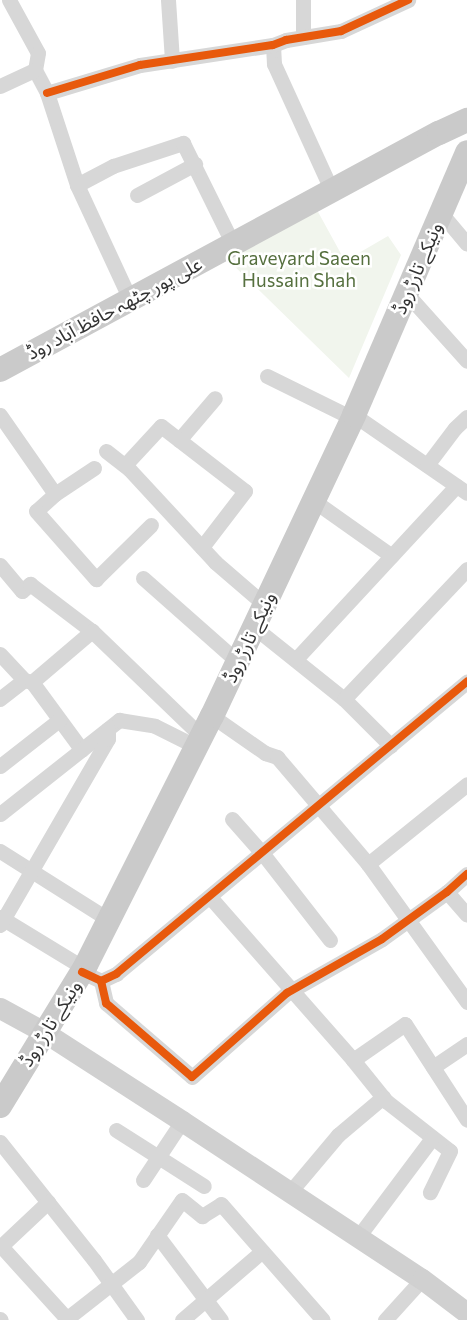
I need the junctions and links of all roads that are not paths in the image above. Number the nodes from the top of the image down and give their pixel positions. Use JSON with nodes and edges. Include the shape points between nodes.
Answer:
{"nodes":[{"id":1,"x":9,"y":0,"type":"edge"},
{"id":2,"x":168,"y":0,"type":"edge"},
{"id":3,"x":303,"y":0,"type":"edge"},
{"id":4,"x":408,"y":0,"type":"edge"},
{"id":5,"x":393,"y":3,"type":"edge"},
{"id":6,"x":303,"y":37,"type":"junction"},
{"id":7,"x":273,"y":45,"type":"junction"},
{"id":8,"x":172,"y":61,"type":"junction"},
{"id":9,"x":35,"y":70,"type":"junction"},
{"id":10,"x":0,"y":86,"type":"edge"},
{"id":11,"x":47,"y":93,"type":"junction"},
{"id":12,"x":467,"y":120,"type":"edge"},
{"id":13,"x":195,"y":164,"type":"junction"},
{"id":14,"x":465,"y":165,"type":"edge"},
{"id":15,"x":77,"y":185,"type":"junction"},
{"id":16,"x":332,"y":191,"type":"junction"},
{"id":17,"x":137,"y":195,"type":"dead end"},
{"id":18,"x":441,"y":213,"type":"junction"},
{"id":19,"x":466,"y":242,"type":"edge"},
{"id":20,"x":232,"y":244,"type":"junction"},
{"id":21,"x":406,"y":293,"type":"junction"},
{"id":22,"x":130,"y":299,"type":"junction"},
{"id":23,"x":467,"y":362,"type":"edge"},
{"id":24,"x":0,"y":370,"type":"edge"},
{"id":25,"x":267,"y":376,"type":"dead end"},
{"id":26,"x":215,"y":398,"type":"dead end"},
{"id":27,"x":0,"y":415,"type":"edge"},
{"id":28,"x":353,"y":417,"type":"junction"},
{"id":29,"x":467,"y":417,"type":"edge"},
{"id":30,"x":179,"y":440,"type":"junction"},
{"id":31,"x":106,"y":450,"type":"dead end"},
{"id":32,"x":125,"y":465,"type":"junction"},
{"id":33,"x":427,"y":465,"type":"junction"},
{"id":34,"x":94,"y":468,"type":"dead end"},
{"id":35,"x":462,"y":490,"type":"edge"},
{"id":36,"x":56,"y":494,"type":"junction"},
{"id":37,"x":314,"y":501,"type":"junction"},
{"id":38,"x":150,"y":525,"type":"dead end"},
{"id":39,"x":202,"y":547,"type":"junction"},
{"id":40,"x":392,"y":556,"type":"junction"},
{"id":41,"x":0,"y":565,"type":"edge"},
{"id":42,"x":467,"y":569,"type":"edge"},
{"id":43,"x":143,"y":578,"type":"dead end"},
{"id":44,"x":264,"y":605,"type":"junction"},
{"id":45,"x":254,"y":627,"type":"junction"},
{"id":46,"x":92,"y":631,"type":"junction"},
{"id":47,"x":0,"y":654,"type":"edge"},
{"id":48,"x":296,"y":659,"type":"junction"},
{"id":49,"x":238,"y":662,"type":"junction"},
{"id":50,"x":28,"y":681,"type":"junction"},
{"id":51,"x":467,"y":682,"type":"edge"},
{"id":52,"x":344,"y":699,"type":"junction"},
{"id":53,"x":0,"y":700,"type":"edge"},
{"id":54,"x":212,"y":716,"type":"junction"},
{"id":55,"x":59,"y":720,"type":"junction"},
{"id":56,"x":108,"y":729,"type":"junction"},
{"id":57,"x":199,"y":742,"type":"junction"},
{"id":58,"x":391,"y":746,"type":"junction"},
{"id":59,"x":82,"y":750,"type":"junction"},
{"id":60,"x":0,"y":766,"type":"edge"},
{"id":61,"x":467,"y":784,"type":"edge"},
{"id":62,"x":320,"y":806,"type":"junction"},
{"id":63,"x":0,"y":814,"type":"edge"},
{"id":64,"x":232,"y":818,"type":"dead end"},
{"id":65,"x":0,"y":851,"type":"edge"},
{"id":66,"x":263,"y":854,"type":"junction"},
{"id":67,"x":368,"y":864,"type":"junction"},
{"id":68,"x":32,"y":870,"type":"junction"},
{"id":69,"x":467,"y":874,"type":"edge"},
{"id":70,"x":447,"y":892,"type":"junction"},
{"id":71,"x":210,"y":897,"type":"junction"},
{"id":72,"x":467,"y":915,"type":"edge"},
{"id":73,"x":1,"y":920,"type":"edge"},
{"id":74,"x":109,"y":920,"type":"junction"},
{"id":75,"x":408,"y":920,"type":"junction"},
{"id":76,"x":330,"y":940,"type":"dead end"},
{"id":77,"x":89,"y":974,"type":"junction"},
{"id":78,"x":293,"y":990,"type":"junction"},
{"id":79,"x":467,"y":1002,"type":"edge"},
{"id":80,"x":0,"y":1008,"type":"edge"},
{"id":81,"x":44,"y":1032,"type":"junction"},
{"id":82,"x":467,"y":1044,"type":"edge"},
{"id":83,"x":353,"y":1060,"type":"junction"},
{"id":84,"x":433,"y":1067,"type":"junction"},
{"id":85,"x":383,"y":1097,"type":"junction"},
{"id":86,"x":0,"y":1106,"type":"edge"},
{"id":87,"x":182,"y":1120,"type":"junction"},
{"id":88,"x":467,"y":1120,"type":"edge"},
{"id":89,"x":116,"y":1130,"type":"dead end"},
{"id":90,"x":432,"y":1138,"type":"junction"},
{"id":91,"x":0,"y":1142,"type":"edge"},
{"id":92,"x":158,"y":1156,"type":"junction"},
{"id":93,"x":143,"y":1180,"type":"dead end"},
{"id":94,"x":204,"y":1186,"type":"dead end"},
{"id":95,"x":290,"y":1192,"type":"junction"},
{"id":96,"x":430,"y":1192,"type":"dead end"},
{"id":97,"x":48,"y":1202,"type":"junction"},
{"id":98,"x":157,"y":1235,"type":"junction"},
{"id":99,"x":358,"y":1237,"type":"junction"},
{"id":100,"x":0,"y":1246,"type":"edge"},
{"id":101,"x":261,"y":1252,"type":"junction"},
{"id":102,"x":422,"y":1279,"type":"junction"},
{"id":103,"x":110,"y":1283,"type":"junction"},
{"id":104,"x":204,"y":1299,"type":"junction"},
{"id":105,"x":467,"y":1313,"type":"edge"},
{"id":106,"x":67,"y":1320,"type":"edge"},
{"id":107,"x":137,"y":1320,"type":"edge"},
{"id":108,"x":182,"y":1320,"type":"edge"},
{"id":109,"x":221,"y":1320,"type":"edge"},
{"id":110,"x":323,"y":1320,"type":"edge"},
{"id":111,"x":385,"y":1320,"type":"edge"}],
"edges":[{"from":1,"to":9,"type":"street","via":[[38,53]]},
{"from":2,"to":8,"type":"street"},
{"from":3,"to":6,"type":"street"},
{"from":4,"to":5,"type":"street"},
{"from":5,"to":6,"type":"street","via":[[341,31]]},
{"from":6,"to":7,"type":"street"},
{"from":7,"to":8,"type":"street"},
{"from":7,"to":16,"type":"street","via":[[274,64]]},
{"from":8,"to":11,"type":"street","via":[[140,65]]},
{"from":9,"to":10,"type":"street"},
{"from":9,"to":11,"type":"street"},
{"from":11,"to":15,"type":"street"},
{"from":12,"to":16,"type":"main road","name":"علی پور چٹھہ حافظ آباد روڈ"},
{"from":13,"to":15,"type":"street","via":[[185,145],[179,142],[113,166]]},
{"from":13,"to":17,"type":"street"},
{"from":13,"to":20,"type":"street"},
{"from":14,"to":18,"type":"main road","name":"ونیکے تارڑ روڈ"},
{"from":15,"to":22,"type":"street"},
{"from":16,"to":20,"type":"main road","name":"علی پور چٹھہ حافظ آباد روڈ"},
{"from":18,"to":19,"type":"street"},
{"from":18,"to":21,"type":"main road","name":"ونیکے تارڑ روڈ"},
{"from":20,"to":22,"type":"main road","name":"علی پور چٹھہ حافظ آباد روڈ"},
{"from":21,"to":23,"type":"street"},
{"from":21,"to":28,"type":"main road","name":"ونیکے تارڑ روڈ"},
{"from":22,"to":24,"type":"main road","name":"علی پور چٹھہ حافظ آباد روڈ"},
{"from":25,"to":28,"type":"street"},
{"from":26,"to":30,"type":"street"},
{"from":27,"to":36,"type":"street"},
{"from":28,"to":33,"type":"street"},
{"from":28,"to":37,"type":"main road","name":"ونیکے تارڑ روڈ"},
{"from":29,"to":33,"type":"street"},
{"from":30,"to":32,"type":"street","via":[[161,426]]},
{"from":30,"to":39,"type":"street","via":[[244,491]]},
{"from":31,"to":32,"type":"street"},
{"from":32,"to":39,"type":"street"},
{"from":33,"to":35,"type":"street"},
{"from":34,"to":36,"type":"street"},
{"from":35,"to":40,"type":"street"},
{"from":36,"to":38,"type":"street","via":[[36,511],[96,579]]},
{"from":37,"to":40,"type":"street"},
{"from":37,"to":44,"type":"main road","name":"ونیکے تارڑ روڈ"},
{"from":39,"to":44,"type":"street"},
{"from":40,"to":48,"type":"street"},
{"from":41,"to":46,"type":"street","via":[[22,591],[30,584]]},
{"from":42,"to":52,"type":"street"},
{"from":43,"to":49,"type":"street"},
{"from":44,"to":45,"type":"main road","name":"ونیکے تارڑ روڈ"},
{"from":45,"to":48,"type":"street"},
{"from":45,"to":49,"type":"main road","name":"ونیکے تارڑ روڈ"},
{"from":46,"to":50,"type":"street"},
{"from":46,"to":57,"type":"street"},
{"from":47,"to":50,"type":"street"},
{"from":48,"to":52,"type":"street"},
{"from":49,"to":54,"type":"main road","name":"ونیکے تارڑ روڈ"},
{"from":50,"to":53,"type":"street"},
{"from":50,"to":55,"type":"street"},
{"from":51,"to":58,"type":"street"},
{"from":52,"to":58,"type":"street"},
{"from":54,"to":57,"type":"main road","name":"ونیکے تارڑ روڈ"},
{"from":54,"to":62,"type":"street","via":[[277,758]]},
{"from":55,"to":59,"type":"street"},
{"from":55,"to":60,"type":"street"},
{"from":56,"to":57,"type":"street","via":[[119,720],[132,720]]},
{"from":56,"to":59,"type":"street"},
{"from":56,"to":68,"type":"street","via":[[108,740]]},
{"from":57,"to":74,"type":"main road","name":"ونیکے تارڑ روڈ"},
{"from":58,"to":62,"type":"street"},
{"from":59,"to":63,"type":"street"},
{"from":61,"to":67,"type":"street"},
{"from":62,"to":66,"type":"street"},
{"from":62,"to":67,"type":"street"},
{"from":64,"to":66,"type":"street"},
{"from":65,"to":68,"type":"street"},
{"from":66,"to":71,"type":"street"},
{"from":66,"to":76,"type":"street"},
{"from":67,"to":75,"type":"street"},
{"from":68,"to":73,"type":"street"},
{"from":68,"to":74,"type":"street"},
{"from":69,"to":70,"type":"street"},
{"from":70,"to":72,"type":"street"},
{"from":70,"to":75,"type":"street"},
{"from":71,"to":77,"type":"street","via":[[116,974]]},
{"from":71,"to":78,"type":"street"},
{"from":73,"to":77,"type":"street"},
{"from":74,"to":77,"type":"main road","name":"ونیکے تارڑ روڈ"},
{"from":75,"to":78,"type":"street","via":[[382,939]]},
{"from":75,"to":79,"type":"street"},
{"from":77,"to":78,"type":"street","via":[[106,1003],[192,1077]]},
{"from":77,"to":81,"type":"main road","name":"ونیکے تارڑ روڈ"},
{"from":78,"to":83,"type":"street"},
{"from":80,"to":81,"type":"main road"},
{"from":81,"to":86,"type":"main road","name":"ونیکے تارڑ روڈ"},
{"from":81,"to":87,"type":"main road"},
{"from":82,"to":84,"type":"street"},
{"from":83,"to":84,"type":"street","via":[[405,1024]]},
{"from":83,"to":85,"type":"street"},
{"from":84,"to":88,"type":"street"},
{"from":85,"to":90,"type":"street"},
{"from":85,"to":95,"type":"street","via":[[338,1135]]},
{"from":87,"to":92,"type":"street"},
{"from":87,"to":95,"type":"main road"},
{"from":89,"to":92,"type":"street"},
{"from":90,"to":96,"type":"street","via":[[450,1152]]},
{"from":90,"to":99,"type":"street"},
{"from":91,"to":97,"type":"street"},
{"from":92,"to":93,"type":"street"},
{"from":92,"to":94,"type":"street"},
{"from":95,"to":99,"type":"main road"},
{"from":97,"to":100,"type":"street"},
{"from":97,"to":103,"type":"street"},
{"from":98,"to":101,"type":"street","via":[[182,1200],[202,1216],[221,1204]]},
{"from":98,"to":103,"type":"street","via":[[139,1262]]},
{"from":98,"to":104,"type":"street"},
{"from":99,"to":102,"type":"main road"},
{"from":100,"to":106,"type":"street"},
{"from":101,"to":104,"type":"street"},
{"from":101,"to":110,"type":"street"},
{"from":102,"to":105,"type":"main road"},
{"from":102,"to":111,"type":"street"},
{"from":103,"to":106,"type":"street"},
{"from":103,"to":107,"type":"street"},
{"from":104,"to":108,"type":"street"},
{"from":104,"to":109,"type":"street"}]}
